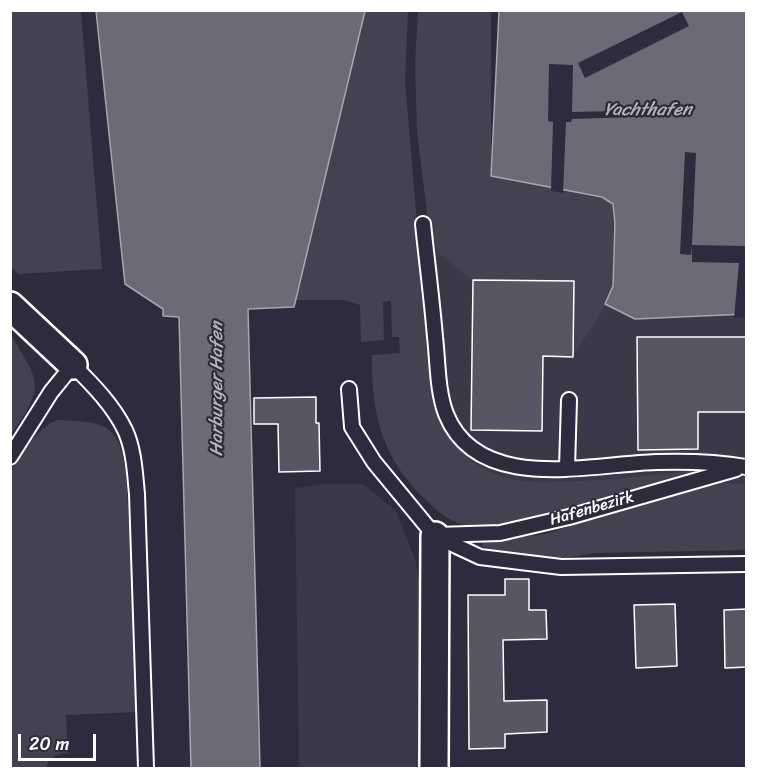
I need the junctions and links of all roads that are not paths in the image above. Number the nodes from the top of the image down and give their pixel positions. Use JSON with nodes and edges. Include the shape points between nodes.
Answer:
{"nodes":[{"id":1,"x":423,"y":224,"type":"dead end"},
{"id":2,"x":10,"y":306,"type":"edge"},
{"id":3,"x":73,"y":364,"type":"junction"},
{"id":4,"x":349,"y":389,"type":"dead end"},
{"id":5,"x":569,"y":400,"type":"dead end"},
{"id":6,"x":10,"y":457,"type":"edge"},
{"id":7,"x":567,"y":468,"type":"junction"},
{"id":8,"x":747,"y":468,"type":"edge"},
{"id":9,"x":435,"y":536,"type":"junction"},
{"id":10,"x":747,"y":564,"type":"edge"},
{"id":11,"x":146,"y":768,"type":"edge"},
{"id":12,"x":434,"y":768,"type":"edge"}],
"edges":[{"from":1,"to":7,"type":"lane","via":[[446,414],[462,440],[486,456],[540,470]]},
{"from":2,"to":3,"type":"street"},
{"from":3,"to":6,"type":"lane"},
{"from":3,"to":11,"type":"lane","via":[[104,397],[125,431],[135,468]]},
{"from":4,"to":9,"type":"lane","via":[[352,427],[374,462]]},
{"from":5,"to":7,"type":"lane"},
{"from":7,"to":8,"type":"lane","via":[[656,462],[719,463]]},
{"from":8,"to":9,"type":"lane","name":"Hafenbezirk","via":[[730,469],[569,517],[500,533]]},
{"from":9,"to":10,"type":"lane","via":[[480,557],[561,567]]},
{"from":9,"to":12,"type":"street"}]}
